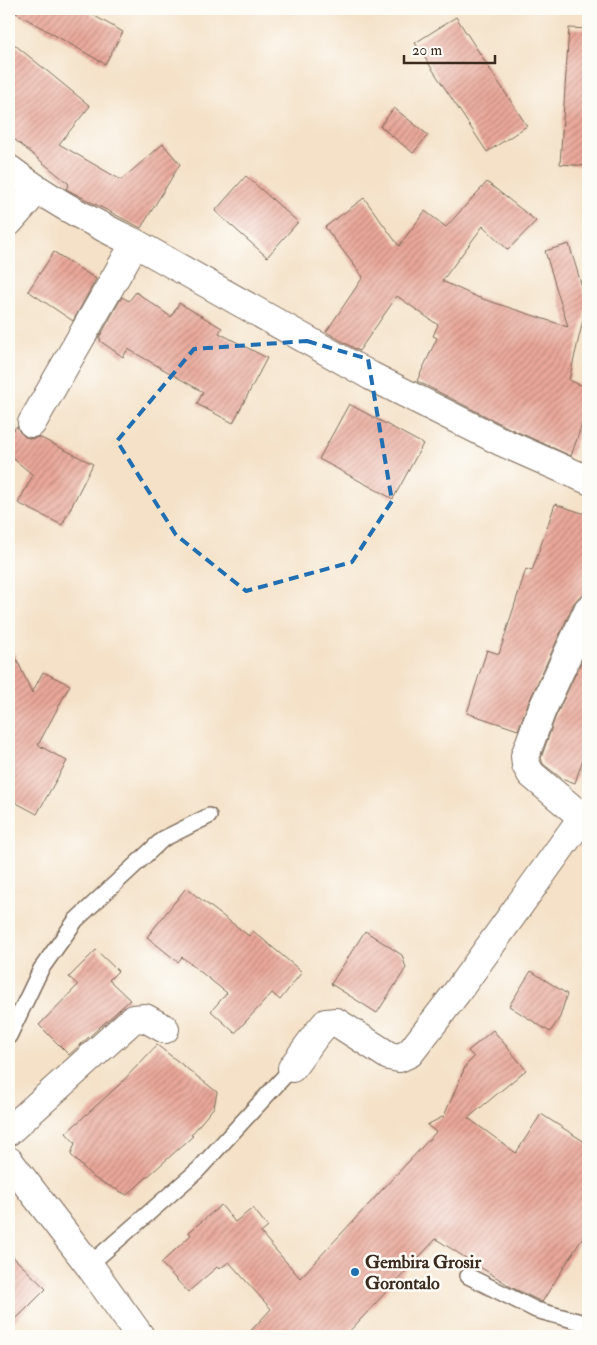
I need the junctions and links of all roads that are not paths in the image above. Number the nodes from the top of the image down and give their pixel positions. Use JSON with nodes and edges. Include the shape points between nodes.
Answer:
{"nodes":[{"id":1,"x":9,"y":169,"type":"edge"},
{"id":2,"x":37,"y":190,"type":"junction"},
{"id":3,"x":9,"y":222,"type":"edge"},
{"id":4,"x":134,"y":243,"type":"junction"},
{"id":5,"x":32,"y":422,"type":"dead end"},
{"id":6,"x":588,"y":480,"type":"edge"},
{"id":7,"x":588,"y":610,"type":"edge"},
{"id":8,"x":208,"y":816,"type":"dead end"},
{"id":9,"x":585,"y":820,"type":"edge"},
{"id":10,"x":164,"y":1029,"type":"dead end"},
{"id":11,"x":9,"y":1036,"type":"edge"},
{"id":12,"x":292,"y":1068,"type":"joint"},
{"id":13,"x":9,"y":1132,"type":"edge"},
{"id":14,"x":9,"y":1161,"type":"edge"},
{"id":15,"x":89,"y":1265,"type":"junction"},
{"id":16,"x":468,"y":1276,"type":"dead end"},
{"id":17,"x":588,"y":1324,"type":"edge"},
{"id":18,"x":140,"y":1336,"type":"edge"}],
"edges":[{"from":1,"to":2,"type":"main road"},
{"from":2,"to":3,"type":"main road"},
{"from":2,"to":4,"type":"main road"},
{"from":4,"to":5,"type":"main road"},
{"from":4,"to":6,"type":"main road","via":[[371,376],[502,442]]},
{"from":7,"to":9,"type":"main road","via":[[525,756],[531,774]]},
{"from":8,"to":11,"type":"lane","via":[[163,839],[76,920],[40,969]]},
{"from":9,"to":12,"type":"main road","via":[[410,1053],[399,1058],[389,1056],[336,1022],[326,1023]]},
{"from":10,"to":13,"type":"main road","via":[[145,1018],[133,1019]]},
{"from":12,"to":15,"type":"lane","via":[[198,1170]]},
{"from":14,"to":15,"type":"main road"},
{"from":15,"to":18,"type":"main road"},
{"from":16,"to":17,"type":"lane","via":[[536,1310]]}]}
